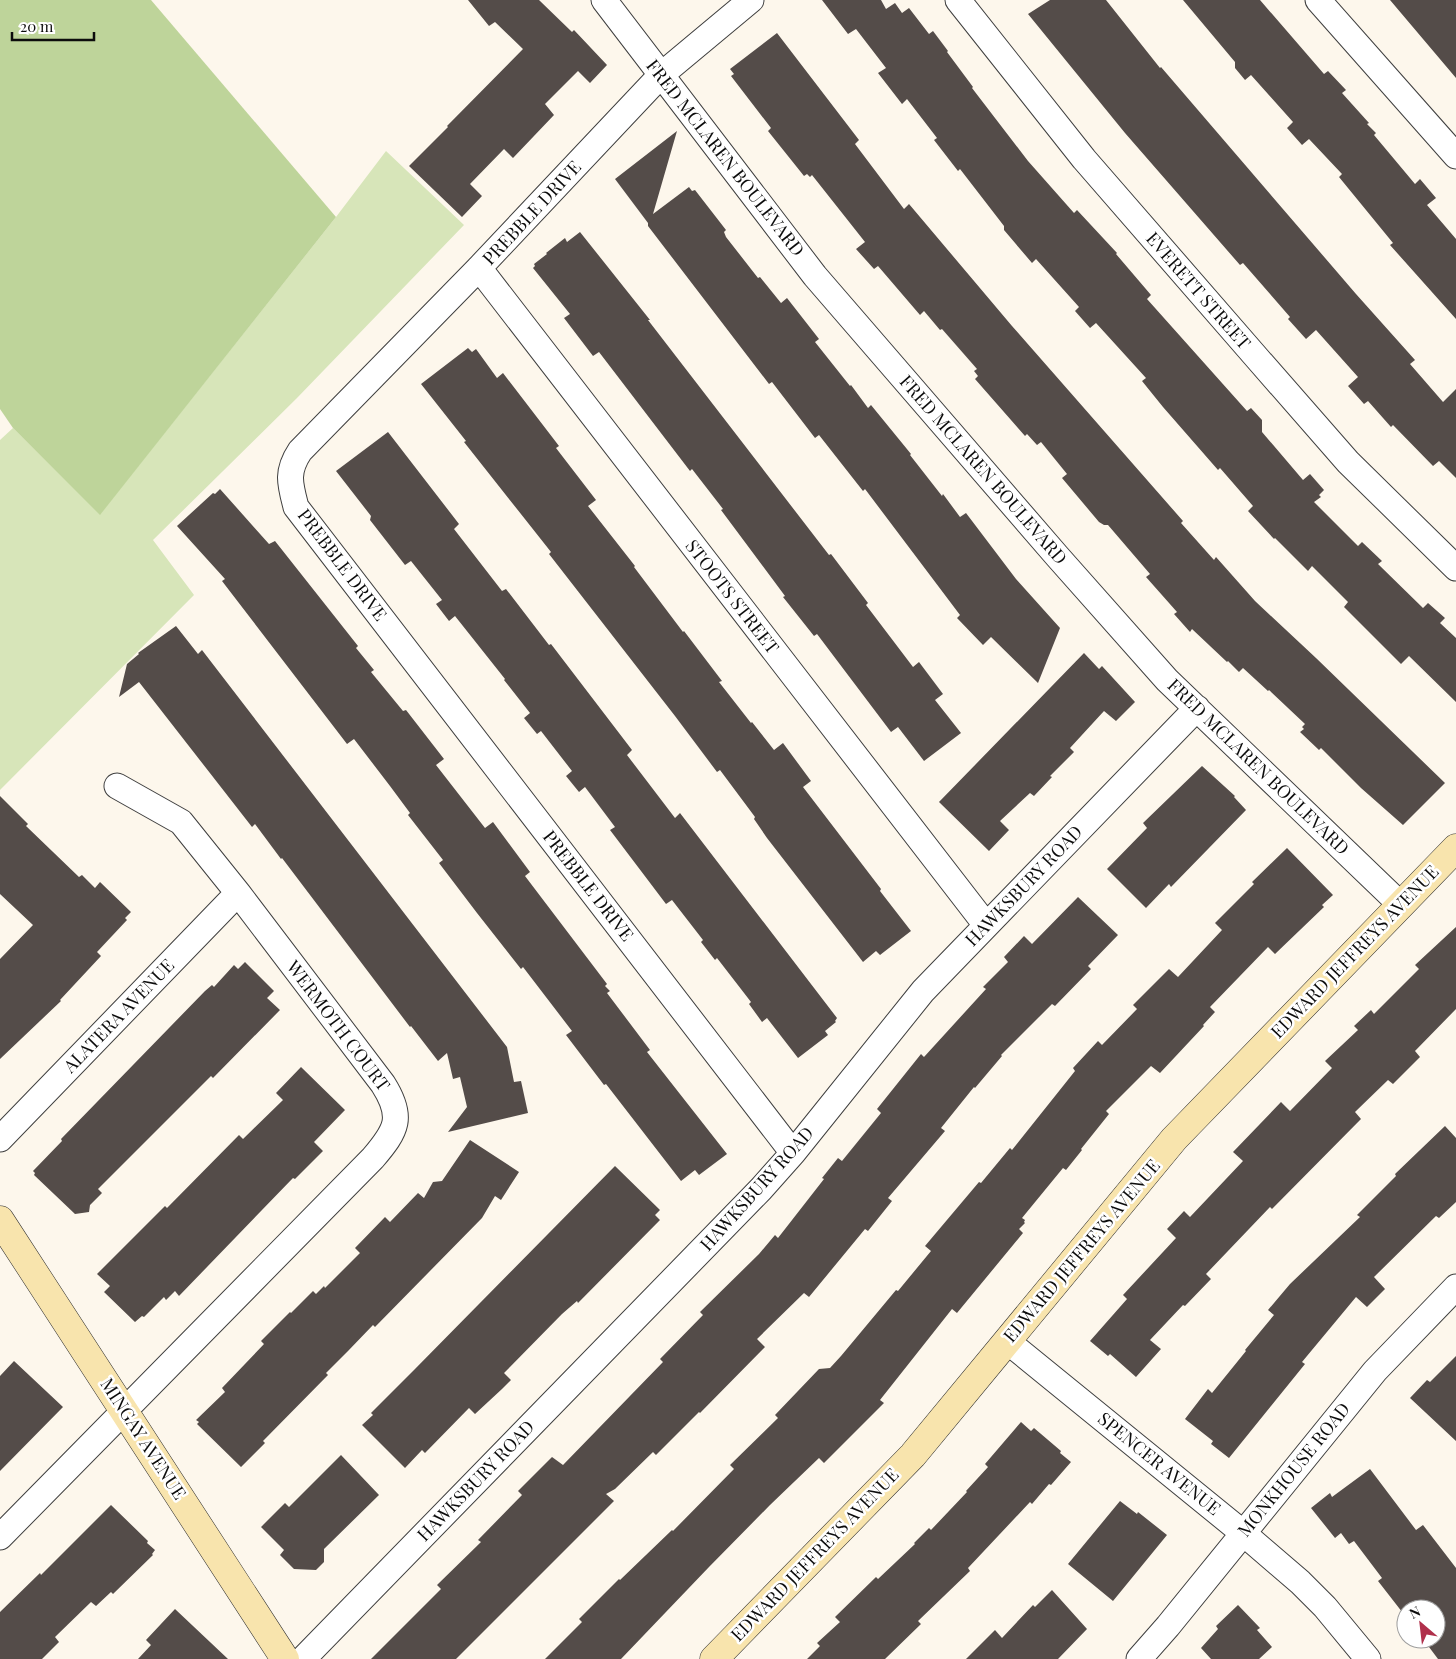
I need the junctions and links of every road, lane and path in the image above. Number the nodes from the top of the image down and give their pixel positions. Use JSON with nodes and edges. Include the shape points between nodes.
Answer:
{"nodes":[{"id":1,"x":604,"y":0,"type":"edge"},
{"id":2,"x":751,"y":0,"type":"edge"},
{"id":3,"x":958,"y":0,"type":"edge"},
{"id":4,"x":1318,"y":0,"type":"edge"},
{"id":5,"x":661,"y":76,"type":"junction"},
{"id":6,"x":1456,"y":156,"type":"edge"},
{"id":7,"x":479,"y":268,"type":"junction"},
{"id":8,"x":1456,"y":568,"type":"edge"},
{"id":9,"x":1197,"y":708,"type":"junction"},
{"id":10,"x":117,"y":786,"type":"dead end"},
{"id":11,"x":1456,"y":848,"type":"edge"},
{"id":12,"x":238,"y":893,"type":"junction"},
{"id":13,"x":1401,"y":905,"type":"junction"},
{"id":14,"x":986,"y":925,"type":"junction"},
{"id":15,"x":0,"y":1139,"type":"edge"},
{"id":16,"x":793,"y":1153,"type":"junction"},
{"id":17,"x":0,"y":1220,"type":"edge"},
{"id":18,"x":1456,"y":1287,"type":"edge"},
{"id":19,"x":1007,"y":1341,"type":"junction"},
{"id":20,"x":124,"y":1410,"type":"junction"},
{"id":21,"x":1243,"y":1533,"type":"junction"},
{"id":22,"x":0,"y":1537,"type":"edge"},
{"id":23,"x":285,"y":1659,"type":"edge"},
{"id":24,"x":303,"y":1659,"type":"edge"},
{"id":25,"x":714,"y":1659,"type":"edge"},
{"id":26,"x":1139,"y":1659,"type":"edge"},
{"id":27,"x":1368,"y":1659,"type":"edge"}],
"edges":[{"from":1,"to":5,"type":"street","name":"FRED MCLAREN BOULEVARD"},
{"from":2,"to":5,"type":"street","name":"PREBBLE DRIVE"},
{"from":3,"to":8,"type":"street","name":"EVERETT STREET","via":[[1084,160],[1348,462]]},
{"from":4,"to":6,"type":"street"},
{"from":5,"to":7,"type":"street","name":"PREBBLE DRIVE"},
{"from":5,"to":9,"type":"street","name":"FRED MCLAREN BOULEVARD","via":[[816,276],[1057,556],[1167,680]]},
{"from":7,"to":14,"type":"street","name":"STOOTS STREET"},
{"from":7,"to":16,"type":"street","name":"PREBBLE DRIVE","via":[[300,451],[290,474],[296,507]]},
{"from":9,"to":13,"type":"street","name":"FRED MCLAREN BOULEVARD"},
{"from":9,"to":14,"type":"street","name":"HAWKSBURY ROAD"},
{"from":10,"to":12,"type":"street","name":"WERMOTH COURT","via":[[181,822]]},
{"from":11,"to":13,"type":"street","name":"EDWARD JEFFREYS AVENUE"},
{"from":12,"to":15,"type":"street","name":"ALATERA AVENUE"},
{"from":12,"to":20,"type":"street","name":"WERMOTH COURT","via":[[383,1084],[392,1098],[395,1126],[373,1158]]},
{"from":13,"to":19,"type":"street","name":"EDWARD JEFFREYS AVENUE","via":[[1174,1139]]},
{"from":14,"to":16,"type":"street","name":"HAWKSBURY ROAD","via":[[923,991]]},
{"from":16,"to":24,"type":"street","name":"HAWKSBURY ROAD"},
{"from":17,"to":20,"type":"street","name":"MINGAY AVENUE"},
{"from":18,"to":21,"type":"street","name":"MONKHOUSE ROAD","via":[[1376,1371]]},
{"from":19,"to":21,"type":"street","name":"SPENCER AVENUE"},
{"from":19,"to":25,"type":"street","name":"EDWARD JEFFREYS AVENUE","via":[[913,1455]]},
{"from":20,"to":22,"type":"street","name":"WERMOTH COURT"},
{"from":20,"to":23,"type":"street","name":"MINGAY AVENUE"},
{"from":21,"to":26,"type":"street","name":"MONKHOUSE ROAD"},
{"from":21,"to":27,"type":"street","name":"SPENCER AVENUE","via":[[1325,1607]]}]}
